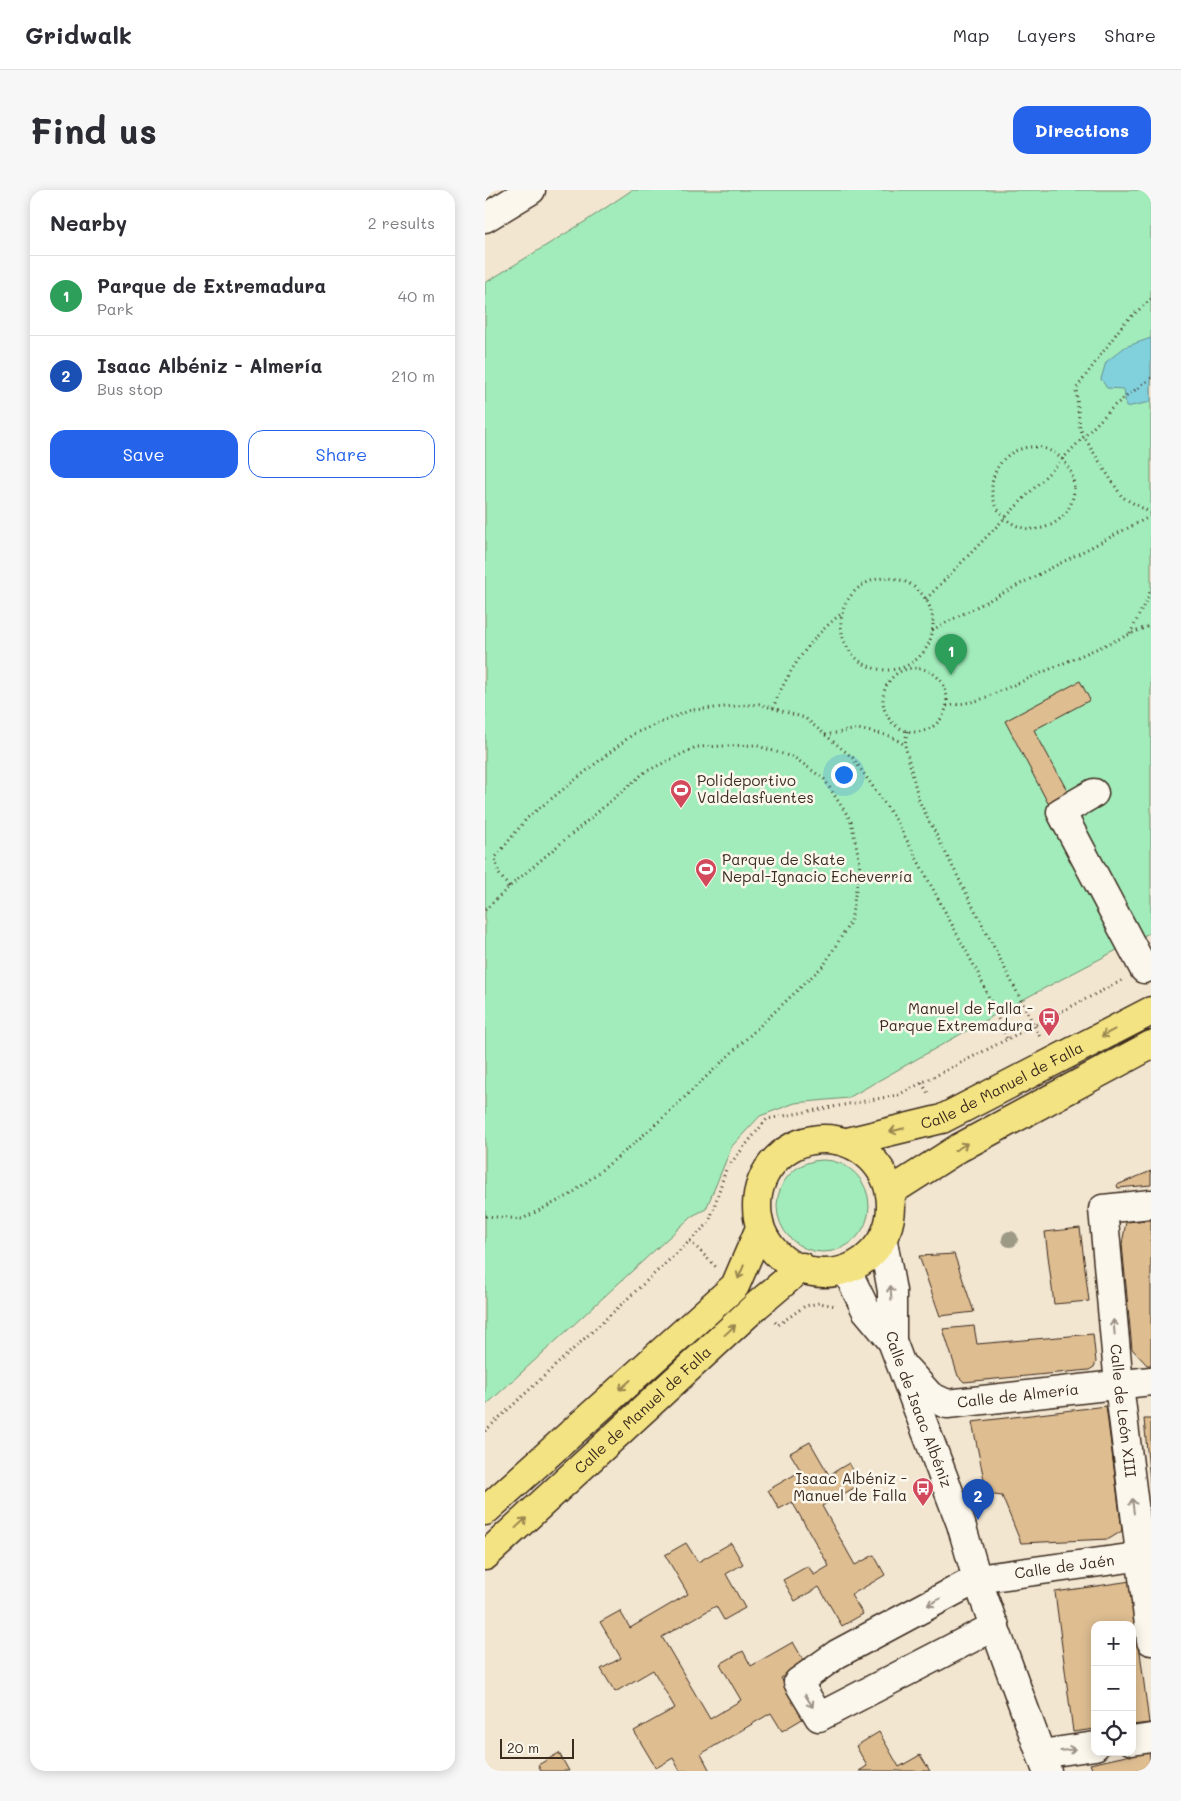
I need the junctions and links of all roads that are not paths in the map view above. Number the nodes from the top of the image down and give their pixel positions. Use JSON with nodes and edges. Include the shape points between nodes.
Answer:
{"nodes":[{"id":1,"x":531,"y":190,"type":"edge"},
{"id":2,"x":485,"y":218,"type":"edge"},
{"id":3,"x":1094,"y":793,"type":"dead end"},
{"id":4,"x":1144,"y":969,"type":"road end"},
{"id":5,"x":1151,"y":1011,"type":"edge"},
{"id":6,"x":1151,"y":1044,"type":"edge"},
{"id":7,"x":847,"y":1142,"type":"junction"},
{"id":8,"x":890,"y":1192,"type":"junction"},
{"id":9,"x":1151,"y":1204,"type":"edge"},
{"id":10,"x":760,"y":1228,"type":"junction"},
{"id":11,"x":883,"y":1241,"type":"junction"},
{"id":12,"x":802,"y":1268,"type":"junction"},
{"id":13,"x":847,"y":1271,"type":"junction"},
{"id":14,"x":896,"y":1352,"type":"junction"},
{"id":15,"x":1151,"y":1381,"type":"edge"},
{"id":16,"x":1119,"y":1385,"type":"junction"},
{"id":17,"x":485,"y":1512,"type":"edge"},
{"id":18,"x":485,"y":1556,"type":"edge"},
{"id":19,"x":1145,"y":1556,"type":"edge"},
{"id":20,"x":977,"y":1579,"type":"junction"},
{"id":21,"x":995,"y":1626,"type":"junction"},
{"id":22,"x":1151,"y":1641,"type":"edge"},
{"id":23,"x":1151,"y":1738,"type":"edge"},
{"id":24,"x":1136,"y":1740,"type":"edge"},
{"id":25,"x":1091,"y":1747,"type":"edge"},
{"id":26,"x":1044,"y":1762,"type":"edge"}],
"edges":[{"from":1,"to":2,"type":"street"},
{"from":3,"to":4,"type":"street","via":[[1061,812]]},
{"from":5,"to":7,"type":"main road","name":"Calle de Manuel de Falla","one_way":true,"via":[[942,1119]]},
{"from":8,"to":6,"type":"main road","name":"Calle de Manuel de Falla","one_way":true,"via":[[959,1148]]},
{"from":7,"to":8,"type":"main road","via":[[870,1158],[884,1175]]},
{"from":7,"to":10,"type":"main road","via":[[823,1138],[794,1146],[775,1160],[765,1172],[757,1194]]},
{"from":8,"to":11,"type":"main road","via":[[891,1225]]},
{"from":16,"to":9,"type":"street","name":"Calle de León XIII","one_way":true,"via":[[1103,1209]]},
{"from":10,"to":12,"type":"main road","via":[[775,1249],[790,1263]]},
{"from":10,"to":17,"type":"main road","name":"Calle de Manuel de Falla","one_way":true,"via":[[735,1286]]},
{"from":11,"to":13,"type":"main road","via":[[868,1259]]},
{"from":14,"to":11,"type":"street","name":"Calle de Isaac Albéniz","one_way":true,"via":[[892,1291]]},
{"from":12,"to":13,"type":"main road","via":[[825,1273]]},
{"from":18,"to":12,"type":"main road","name":"Calle de Manuel de Falla","one_way":true,"via":[[756,1306]]},
{"from":13,"to":14,"type":"street","name":"Calle de Almería","via":[[866,1310]]},
{"from":14,"to":16,"type":"street","name":"Calle de Almería","via":[[930,1396],[947,1404]]},
{"from":14,"to":20,"type":"street","name":"Calle de Isaac Albéniz","via":[[961,1524]]},
{"from":15,"to":16,"type":"street","name":"Calle de Almería"},
{"from":19,"to":16,"type":"street","name":"Calle de León XIII","one_way":true},
{"from":19,"to":20,"type":"street","name":"Calle de Jaén"},
{"from":19,"to":22,"type":"street","name":"Calle de León XIII"},
{"from":20,"to":21,"type":"street","name":"Calle de Isaac Albéniz"},
{"from":20,"to":21,"type":"street","one_way":true,"via":[[837,1654],[798,1682],[819,1717]]},
{"from":21,"to":26,"type":"street","name":"Calle de Isaac Albéniz"},
{"from":23,"to":24,"type":"street"},
{"from":26,"to":25,"type":"street","one_way":true}]}
